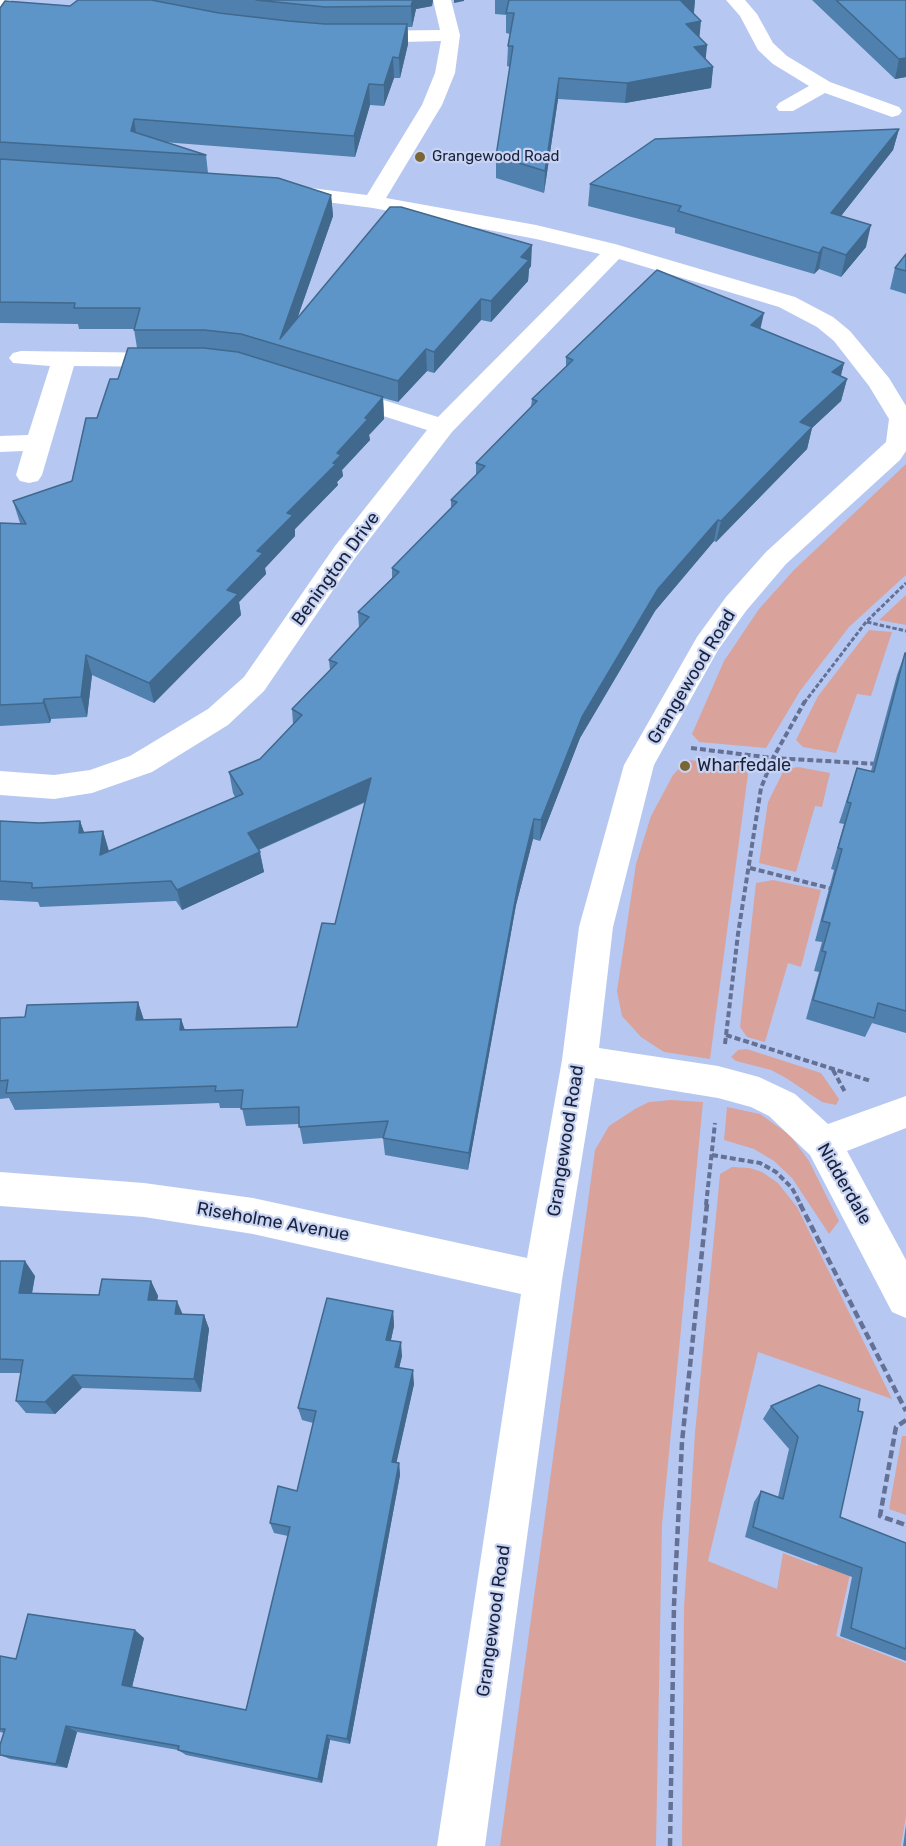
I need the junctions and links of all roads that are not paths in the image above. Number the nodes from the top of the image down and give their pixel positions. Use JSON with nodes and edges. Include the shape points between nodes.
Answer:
{"nodes":[{"id":1,"x":5,"y":0,"type":"edge"},
{"id":2,"x":442,"y":0,"type":"edge"},
{"id":3,"x":735,"y":0,"type":"edge"},
{"id":4,"x":0,"y":4,"type":"edge"},
{"id":5,"x":451,"y":35,"type":"junction"},
{"id":6,"x":350,"y":36,"type":"edge"},
{"id":7,"x":823,"y":86,"type":"junction"},
{"id":8,"x":786,"y":107,"type":"dead end"},
{"id":9,"x":892,"y":111,"type":"dead end"},
{"id":10,"x":270,"y":189,"type":"edge"},
{"id":11,"x":373,"y":202,"type":"junction"},
{"id":12,"x":615,"y":251,"type":"junction"},
{"id":13,"x":21,"y":358,"type":"dead end"},
{"id":14,"x":64,"y":359,"type":"junction"},
{"id":15,"x":195,"y":360,"type":"edge"},
{"id":16,"x":322,"y":388,"type":"edge"},
{"id":17,"x":903,"y":419,"type":"edge"},
{"id":18,"x":443,"y":428,"type":"junction"},
{"id":19,"x":39,"y":443,"type":"junction"},
{"id":20,"x":0,"y":444,"type":"edge"},
{"id":21,"x":29,"y":475,"type":"dead end"},
{"id":22,"x":0,"y":783,"type":"edge"},
{"id":23,"x":580,"y":1060,"type":"junction"},
{"id":24,"x":906,"y":1112,"type":"edge"},
{"id":25,"x":823,"y":1143,"type":"junction"},
{"id":26,"x":0,"y":1190,"type":"edge"},
{"id":27,"x":543,"y":1280,"type":"junction"},
{"id":28,"x":906,"y":1299,"type":"edge"},
{"id":29,"x":461,"y":1846,"type":"edge"}],
"edges":[{"from":1,"to":4,"type":"lane"},
{"from":2,"to":5,"type":"street"},
{"from":3,"to":7,"type":"street","via":[[748,14],[765,46],[797,72]]},
{"from":5,"to":6,"type":"street"},
{"from":5,"to":11,"type":"street","via":[[445,73],[432,105]]},
{"from":7,"to":8,"type":"street"},
{"from":7,"to":9,"type":"street"},
{"from":10,"to":11,"type":"street","name":"Grangewood Road"},
{"from":11,"to":12,"type":"street","name":"Grangewood Road"},
{"from":12,"to":17,"type":"street","name":"Grangewood Road","via":[[787,302],[825,322],[868,366]]},
{"from":12,"to":18,"type":"street","name":"Benington Drive"},
{"from":13,"to":14,"type":"street"},
{"from":14,"to":15,"type":"street"},
{"from":14,"to":19,"type":"street"},
{"from":16,"to":18,"type":"street"},
{"from":17,"to":23,"type":"street","name":"Grangewood Road","via":[[899,442],[891,454],[776,558],[736,604],[707,644],[639,765],[596,927]]},
{"from":18,"to":22,"type":"street","name":"Benington Drive","via":[[345,552],[254,684],[218,717],[141,764],[92,781],[54,787]]},
{"from":19,"to":20,"type":"street"},
{"from":19,"to":21,"type":"street"},
{"from":23,"to":25,"type":"street","name":"Nidderdale","via":[[759,1092],[782,1105]]},
{"from":23,"to":27,"type":"street","name":"Grangewood Road"},
{"from":24,"to":25,"type":"street"},
{"from":25,"to":28,"type":"street","name":"Nidderdale"},
{"from":26,"to":27,"type":"street","name":"Riseholme Avenue","via":[[144,1200],[253,1216]]},
{"from":27,"to":29,"type":"street","name":"Grangewood Road"}]}
